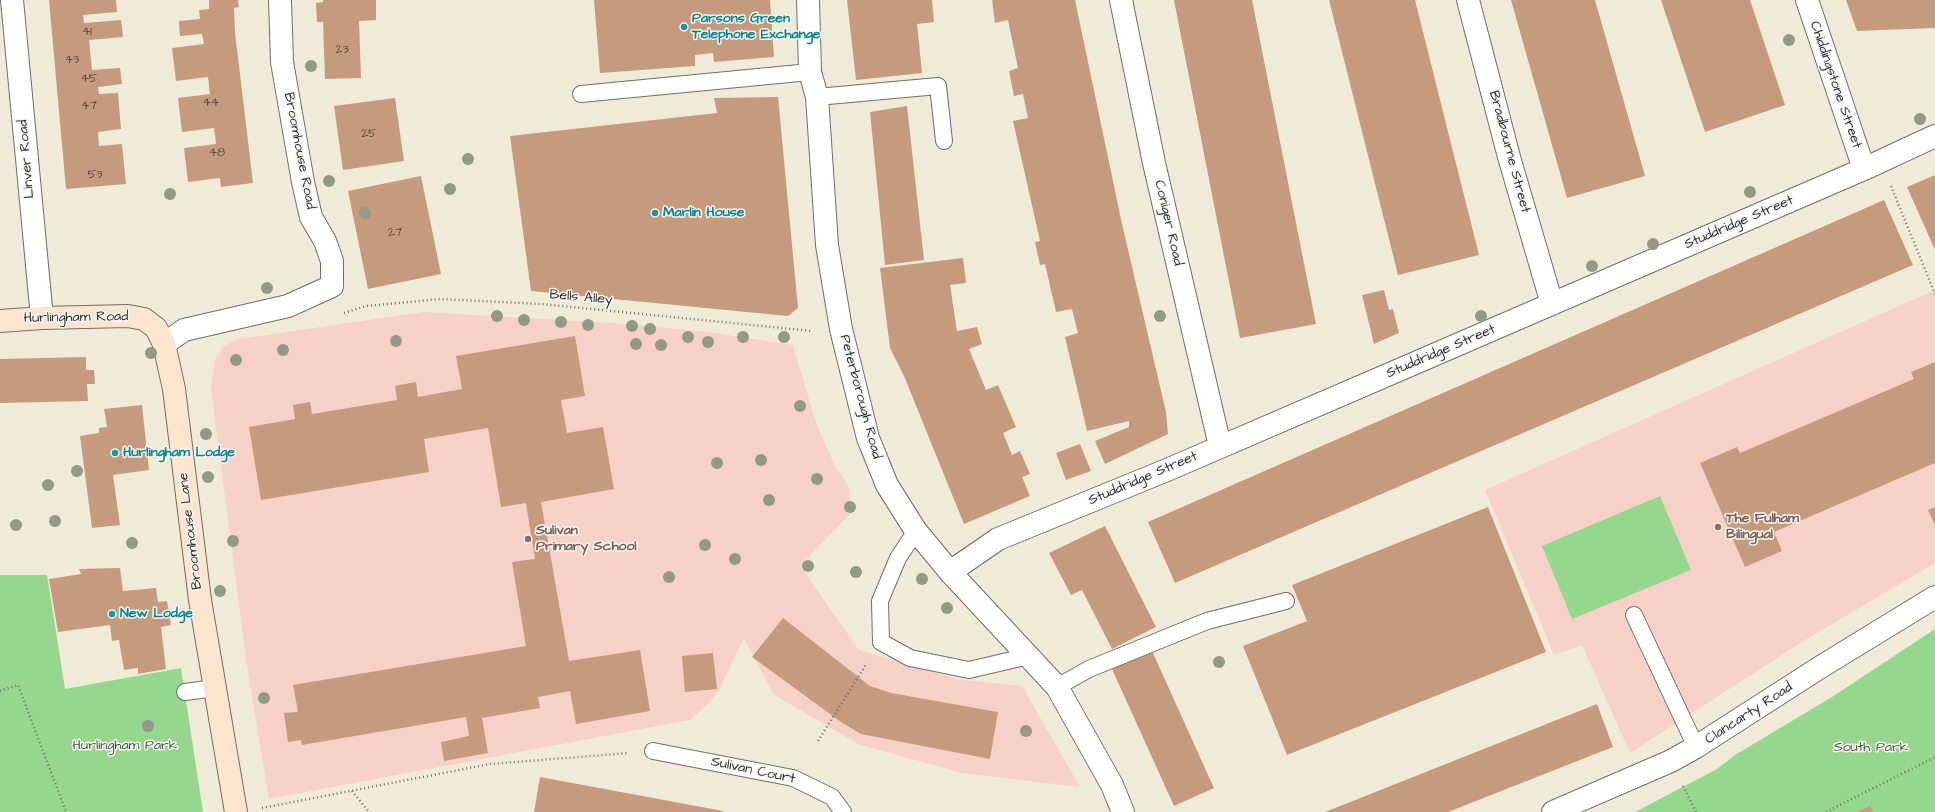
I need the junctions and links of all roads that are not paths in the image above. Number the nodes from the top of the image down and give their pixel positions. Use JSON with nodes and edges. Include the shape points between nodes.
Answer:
{"nodes":[{"id":1,"x":12,"y":0,"type":"edge"},
{"id":2,"x":280,"y":0,"type":"edge"},
{"id":3,"x":808,"y":0,"type":"edge"},
{"id":4,"x":1122,"y":0,"type":"edge"},
{"id":5,"x":1468,"y":0,"type":"edge"},
{"id":6,"x":1807,"y":0,"type":"edge"},
{"id":7,"x":810,"y":72,"type":"junction"},
{"id":8,"x":581,"y":94,"type":"dead end"},
{"id":9,"x":817,"y":97,"type":"junction"},
{"id":10,"x":1935,"y":136,"type":"edge"},
{"id":11,"x":944,"y":141,"type":"dead end"},
{"id":12,"x":1864,"y":169,"type":"junction"},
{"id":13,"x":1552,"y":304,"type":"junction"},
{"id":14,"x":42,"y":318,"type":"junction"},
{"id":15,"x":0,"y":321,"type":"edge"},
{"id":16,"x":164,"y":344,"type":"junction"},
{"id":17,"x":1220,"y":446,"type":"junction"},
{"id":18,"x":916,"y":531,"type":"junction"},
{"id":19,"x":950,"y":572,"type":"junction"},
{"id":20,"x":1935,"y":597,"type":"edge"},
{"id":21,"x":1286,"y":601,"type":"dead end"},
{"id":22,"x":1634,"y":615,"type":"dead end"},
{"id":23,"x":1029,"y":656,"type":"junction"},
{"id":24,"x":1057,"y":687,"type":"junction"},
{"id":25,"x":215,"y":688,"type":"junction"},
{"id":26,"x":185,"y":692,"type":"dead end"},
{"id":27,"x":1696,"y":747,"type":"junction"},
{"id":28,"x":653,"y":751,"type":"road end"},
{"id":29,"x":245,"y":811,"type":"edge"},
{"id":30,"x":843,"y":812,"type":"edge"},
{"id":31,"x":1123,"y":812,"type":"edge"},
{"id":32,"x":1552,"y":812,"type":"edge"}],
"edges":[{"from":1,"to":14,"type":"street","name":"Linver Road"},
{"from":2,"to":16,"type":"street","name":"Broomhouse Road","via":[[282,62],[302,182],[311,217],[325,241],[332,261],[332,286],[288,306],[184,330]]},
{"from":3,"to":7,"type":"street","name":"Peterborough Road"},
{"from":4,"to":17,"type":"street","name":"Coniger Road","via":[[1154,163]]},
{"from":5,"to":13,"type":"street","name":"Bradbourne Street","via":[[1509,157]]},
{"from":6,"to":12,"type":"street","name":"Chiddingstone Street"},
{"from":7,"to":8,"type":"lane"},
{"from":7,"to":9,"type":"street","name":"Peterborough Road"},
{"from":9,"to":11,"type":"lane","via":[[938,86]]},
{"from":9,"to":18,"type":"street","name":"Peterborough Road","via":[[827,245],[841,329],[868,438],[887,485]]},
{"from":10,"to":12,"type":"street","name":"Studdridge Street"},
{"from":12,"to":13,"type":"street","name":"Studdridge Street"},
{"from":13,"to":17,"type":"street","name":"Studdridge Street"},
{"from":14,"to":15,"type":"street","name":"Hurlingham Road"},
{"from":14,"to":16,"type":"street","name":"Hurlingham Road","via":[[128,316],[144,319],[156,328]]},
{"from":16,"to":25,"type":"street","name":"Broomhouse Lane","via":[[174,389],[200,600]]},
{"from":17,"to":19,"type":"street","name":"Studdridge Street","via":[[998,539]]},
{"from":18,"to":19,"type":"street","name":"Peterborough Road"},
{"from":18,"to":23,"type":"lane","via":[[898,558],[880,601],[881,642],[910,658],[969,670]]},
{"from":19,"to":23,"type":"street","name":"Peterborough Road"},
{"from":20,"to":27,"type":"street","name":"Clancarty Road"},
{"from":21,"to":24,"type":"lane","via":[[1206,621],[1090,669]]},
{"from":22,"to":27,"type":"lane"},
{"from":23,"to":24,"type":"street","name":"Peterborough Road"},
{"from":24,"to":31,"type":"street","name":"Peterborough Road","via":[[1112,785]]},
{"from":25,"to":26,"type":"lane"},
{"from":25,"to":29,"type":"street","name":"Broomhouse Lane"},
{"from":27,"to":32,"type":"street","name":"Clancarty Road","via":[[1677,774]]},
{"from":28,"to":30,"type":"lane","name":"Sulivan Court","via":[[793,778],[832,797]]}]}
